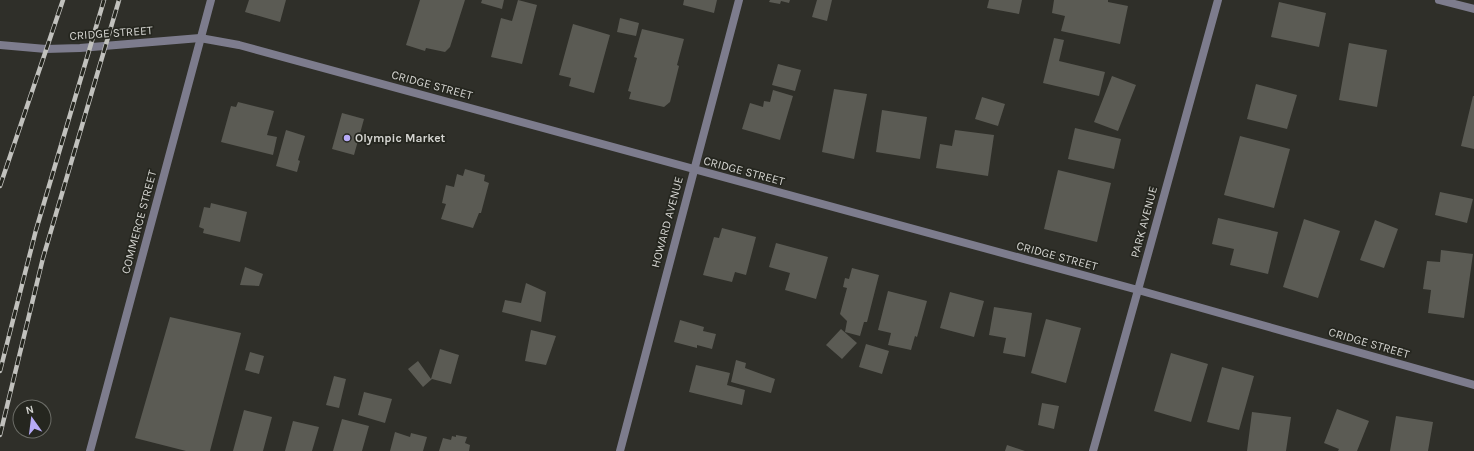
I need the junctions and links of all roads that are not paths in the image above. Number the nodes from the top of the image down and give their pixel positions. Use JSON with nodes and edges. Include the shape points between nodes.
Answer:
{"nodes":[{"id":1,"x":211,"y":0,"type":"edge"},
{"id":2,"x":739,"y":0,"type":"edge"},
{"id":3,"x":1218,"y":0,"type":"edge"},
{"id":4,"x":1439,"y":0,"type":"edge"},
{"id":5,"x":1474,"y":9,"type":"edge"},
{"id":6,"x":200,"y":38,"type":"junction"},
{"id":7,"x":0,"y":45,"type":"edge"},
{"id":8,"x":693,"y":169,"type":"junction"},
{"id":9,"x":1138,"y":290,"type":"junction"},
{"id":10,"x":1474,"y":385,"type":"edge"},
{"id":11,"x":90,"y":451,"type":"edge"},
{"id":12,"x":620,"y":451,"type":"edge"},
{"id":13,"x":1093,"y":451,"type":"edge"}],
"edges":[{"from":1,"to":6,"type":"street","name":"COMMERCE STREET"},
{"from":2,"to":8,"type":"street","name":"HOWARD AVENUE"},
{"from":3,"to":9,"type":"street","name":"PARK AVENUE"},
{"from":4,"to":5,"type":"street"},
{"from":6,"to":7,"type":"street","name":"CRIDGE STREET","via":[[80,48],[46,49]]},
{"from":6,"to":8,"type":"street","name":"CRIDGE STREET","via":[[239,45]]},
{"from":6,"to":11,"type":"street","name":"COMMERCE STREET"},
{"from":8,"to":9,"type":"street","name":"CRIDGE STREET"},
{"from":8,"to":12,"type":"street","name":"HOWARD AVENUE"},
{"from":9,"to":10,"type":"street","name":"CRIDGE STREET"},
{"from":9,"to":13,"type":"street","name":"PARK AVENUE"}]}
